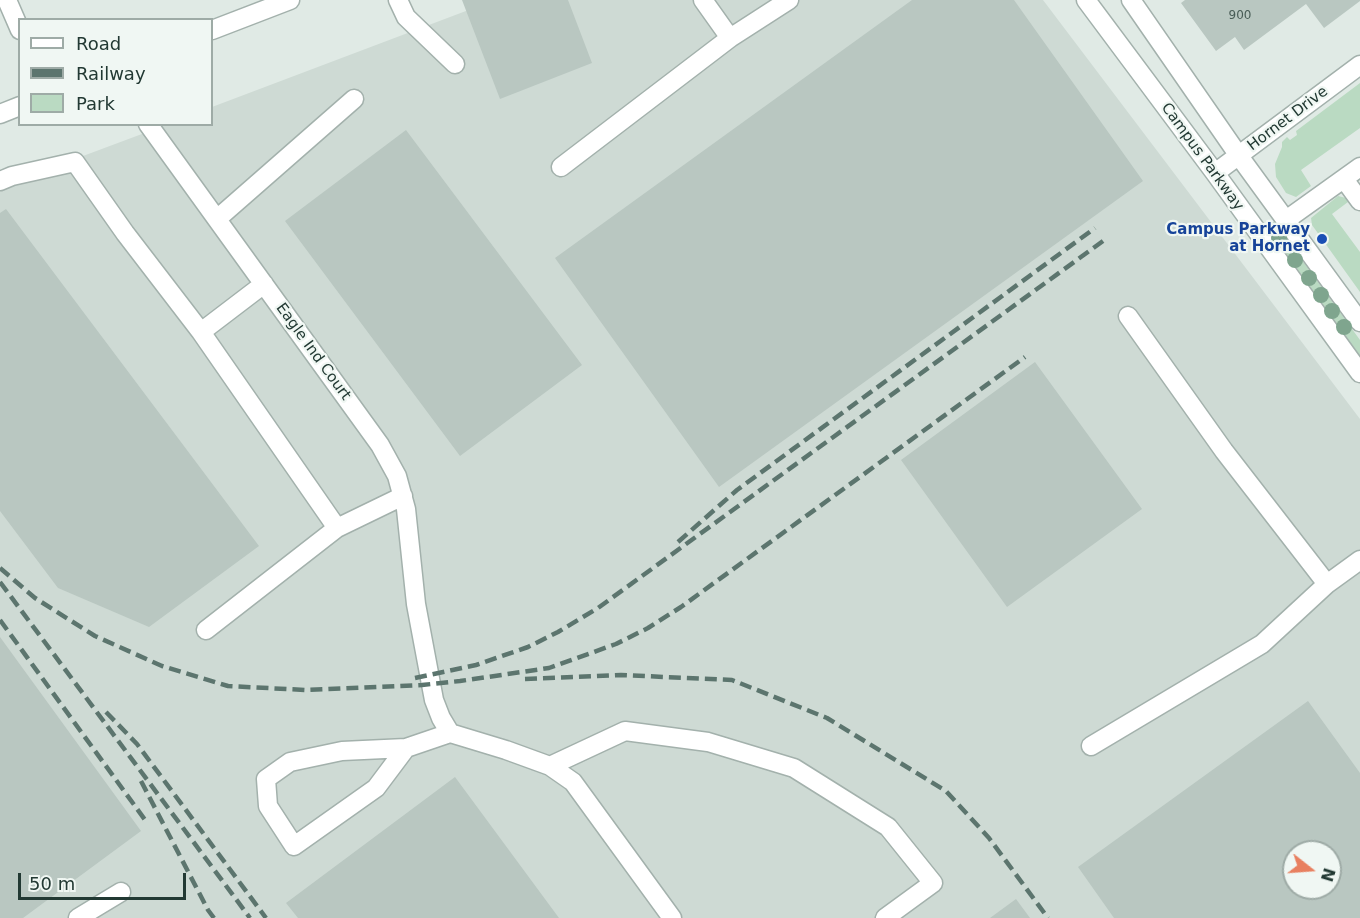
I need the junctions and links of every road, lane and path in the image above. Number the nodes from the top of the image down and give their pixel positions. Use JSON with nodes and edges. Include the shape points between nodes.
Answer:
{"nodes":[{"id":1,"x":7,"y":0,"type":"edge"},
{"id":2,"x":290,"y":0,"type":"edge"},
{"id":3,"x":398,"y":0,"type":"edge"},
{"id":4,"x":703,"y":0,"type":"edge"},
{"id":5,"x":789,"y":0,"type":"edge"},
{"id":6,"x":1086,"y":0,"type":"edge"},
{"id":7,"x":1131,"y":0,"type":"edge"},
{"id":8,"x":18,"y":25,"type":"edge"},
{"id":9,"x":213,"y":30,"type":"edge"},
{"id":10,"x":730,"y":38,"type":"junction"},
{"id":11,"x":455,"y":64,"type":"dead end"},
{"id":12,"x":1360,"y":65,"type":"edge"},
{"id":13,"x":354,"y":99,"type":"dead end"},
{"id":14,"x":18,"y":107,"type":"edge"},
{"id":15,"x":0,"y":114,"type":"edge"},
{"id":16,"x":149,"y":126,"type":"edge"},
{"id":17,"x":1239,"y":156,"type":"junction"},
{"id":18,"x":1360,"y":167,"type":"edge"},
{"id":19,"x":561,"y":168,"type":"dead end"},
{"id":20,"x":1215,"y":174,"type":"junction"},
{"id":21,"x":1344,"y":179,"type":"junction"},
{"id":22,"x":0,"y":181,"type":"edge"},
{"id":23,"x":1360,"y":201,"type":"edge"},
{"id":24,"x":217,"y":219,"type":"junction"},
{"id":25,"x":1286,"y":220,"type":"junction"},
{"id":26,"x":264,"y":284,"type":"junction"},
{"id":27,"x":1128,"y":316,"type":"dead end"},
{"id":28,"x":1360,"y":322,"type":"edge"},
{"id":29,"x":201,"y":333,"type":"junction"},
{"id":30,"x":1360,"y":373,"type":"edge"},
{"id":31,"x":403,"y":496,"type":"junction"},
{"id":32,"x":337,"y":528,"type":"junction"},
{"id":33,"x":1360,"y":560,"type":"edge"},
{"id":34,"x":1326,"y":584,"type":"junction"},
{"id":35,"x":206,"y":630,"type":"dead end"},
{"id":36,"x":450,"y":733,"type":"junction"},
{"id":37,"x":1091,"y":746,"type":"dead end"},
{"id":38,"x":406,"y":748,"type":"junction"},
{"id":39,"x":550,"y":766,"type":"junction"},
{"id":40,"x":121,"y":892,"type":"dead end"},
{"id":41,"x":78,"y":918,"type":"edge"},
{"id":42,"x":672,"y":918,"type":"edge"},
{"id":43,"x":885,"y":918,"type":"edge"}],
"edges":[{"from":1,"to":8,"type":"street"},
{"from":2,"to":9,"type":"street"},
{"from":3,"to":11,"type":"street","via":[[406,17]]},
{"from":4,"to":10,"type":"street"},
{"from":5,"to":10,"type":"street"},
{"from":6,"to":20,"type":"street","name":"Campus Parkway"},
{"from":7,"to":17,"type":"street","name":"Campus Parkway"},
{"from":10,"to":19,"type":"street"},
{"from":12,"to":17,"type":"street","name":"Hornet Drive"},
{"from":13,"to":24,"type":"street"},
{"from":14,"to":15,"type":"street"},
{"from":16,"to":24,"type":"street","name":"Eagle Ind Court"},
{"from":17,"to":20,"type":"street","name":"Hornet Drive"},
{"from":17,"to":25,"type":"street","name":"Campus Parkway"},
{"from":18,"to":21,"type":"street"},
{"from":20,"to":30,"type":"street","name":"Campus Parkway"},
{"from":21,"to":23,"type":"street"},
{"from":21,"to":25,"type":"street"},
{"from":22,"to":29,"type":"street","via":[[75,162]]},
{"from":24,"to":26,"type":"street","name":"Eagle Ind Court"},
{"from":25,"to":28,"type":"street","name":"Campus Parkway"},
{"from":26,"to":29,"type":"street"},
{"from":26,"to":31,"type":"street","name":"Eagle Ind Court","via":[[380,445],[398,476]]},
{"from":27,"to":34,"type":"street","via":[[1224,451]]},
{"from":29,"to":32,"type":"street"},
{"from":31,"to":32,"type":"street"},
{"from":31,"to":36,"type":"street","name":"Eagle Ind Court","via":[[416,604],[434,700]]},
{"from":32,"to":35,"type":"street"},
{"from":33,"to":34,"type":"street"},
{"from":34,"to":37,"type":"street","via":[[1262,644]]},
{"from":36,"to":38,"type":"street"},
{"from":36,"to":39,"type":"street"},
{"from":38,"to":38,"type":"street","via":[[376,788],[294,846],[268,806],[266,779],[290,762],[342,751]]},
{"from":39,"to":42,"type":"street","via":[[573,782]]},
{"from":39,"to":43,"type":"street","via":[[626,731],[708,742],[794,768],[888,827],[933,883]]},
{"from":40,"to":41,"type":"street"}]}
